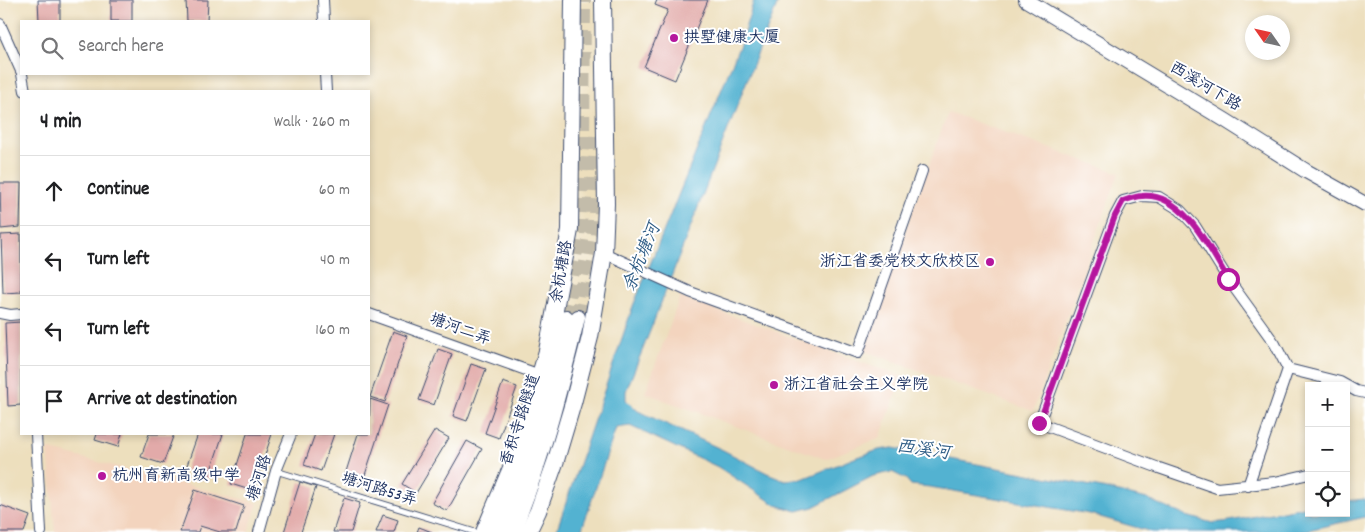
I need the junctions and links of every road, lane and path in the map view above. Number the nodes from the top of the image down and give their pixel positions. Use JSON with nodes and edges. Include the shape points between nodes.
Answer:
{"nodes":[{"id":1,"x":323,"y":0,"type":"edge"},
{"id":2,"x":574,"y":0,"type":"edge"},
{"id":3,"x":603,"y":0,"type":"edge"},
{"id":4,"x":1026,"y":0,"type":"edge"},
{"id":5,"x":324,"y":20,"type":"edge"},
{"id":6,"x":0,"y":24,"type":"edge"},
{"id":7,"x":20,"y":69,"type":"edge"},
{"id":8,"x":22,"y":75,"type":"edge"},
{"id":9,"x":325,"y":75,"type":"edge"},
{"id":10,"x":25,"y":90,"type":"edge"},
{"id":11,"x":326,"y":90,"type":"edge"},
{"id":12,"x":922,"y":171,"type":"dead end"},
{"id":13,"x":1365,"y":204,"type":"edge"},
{"id":14,"x":604,"y":253,"type":"junction"},
{"id":15,"x":0,"y":313,"type":"edge"},
{"id":16,"x":20,"y":314,"type":"edge"},
{"id":17,"x":370,"y":314,"type":"edge"},
{"id":18,"x":1288,"y":369,"type":"junction"},
{"id":19,"x":540,"y":375,"type":"junction"},
{"id":20,"x":1340,"y":382,"type":"edge"},
{"id":21,"x":1350,"y":390,"type":"edge"},
{"id":22,"x":1365,"y":393,"type":"edge"},
{"id":23,"x":36,"y":435,"type":"edge"},
{"id":24,"x":291,"y":435,"type":"edge"},
{"id":25,"x":276,"y":471,"type":"junction"},
{"id":26,"x":1305,"y":475,"type":"edge"},
{"id":27,"x":1248,"y":486,"type":"junction"},
{"id":28,"x":41,"y":532,"type":"edge"},
{"id":29,"x":259,"y":532,"type":"edge"},
{"id":30,"x":475,"y":532,"type":"edge"},
{"id":31,"x":484,"y":532,"type":"edge"},
{"id":32,"x":499,"y":532,"type":"edge"},
{"id":33,"x":513,"y":532,"type":"edge"},
{"id":34,"x":528,"y":532,"type":"edge"}],
"edges":[{"from":1,"to":5,"type":"street"},
{"from":2,"to":19,"type":"main road","name":"余杭塘路","via":[[570,230]]},
{"from":3,"to":14,"type":"main road"},
{"from":4,"to":13,"type":"main road","name":"西溪河下路"},
{"from":6,"to":7,"type":"street"},
{"from":8,"to":10,"type":"street"},
{"from":9,"to":11,"type":"street"},
{"from":12,"to":14,"type":"street","via":[[858,353],[676,286]]},
{"from":14,"to":34,"type":"main road","via":[[590,337],[573,403],[556,460]]},
{"from":15,"to":16,"type":"street"},
{"from":17,"to":19,"type":"street","name":"塘河二弄"},
{"from":18,"to":20,"type":"street"},
{"from":18,"to":27,"type":"street"},
{"from":18,"to":27,"type":"street","via":[[1275,344],[1195,226],[1180,210],[1159,198],[1142,196],[1123,201],[1039,423],[1217,488]]},
{"from":19,"to":31,"type":"main road","name":"余杭塘路","via":[[516,456]]},
{"from":21,"to":22,"type":"street"},
{"from":23,"to":28,"type":"street"},
{"from":24,"to":25,"type":"street","name":"塘河路"},
{"from":25,"to":29,"type":"street","name":"塘河路"},
{"from":25,"to":30,"type":"lane","name":"塘河路53弄"},
{"from":26,"to":27,"type":"street"},
{"from":32,"to":33,"type":"main road","name":"香积寺路隧道","via":[[534,444],[572,317],[562,386],[542,456]]}]}
